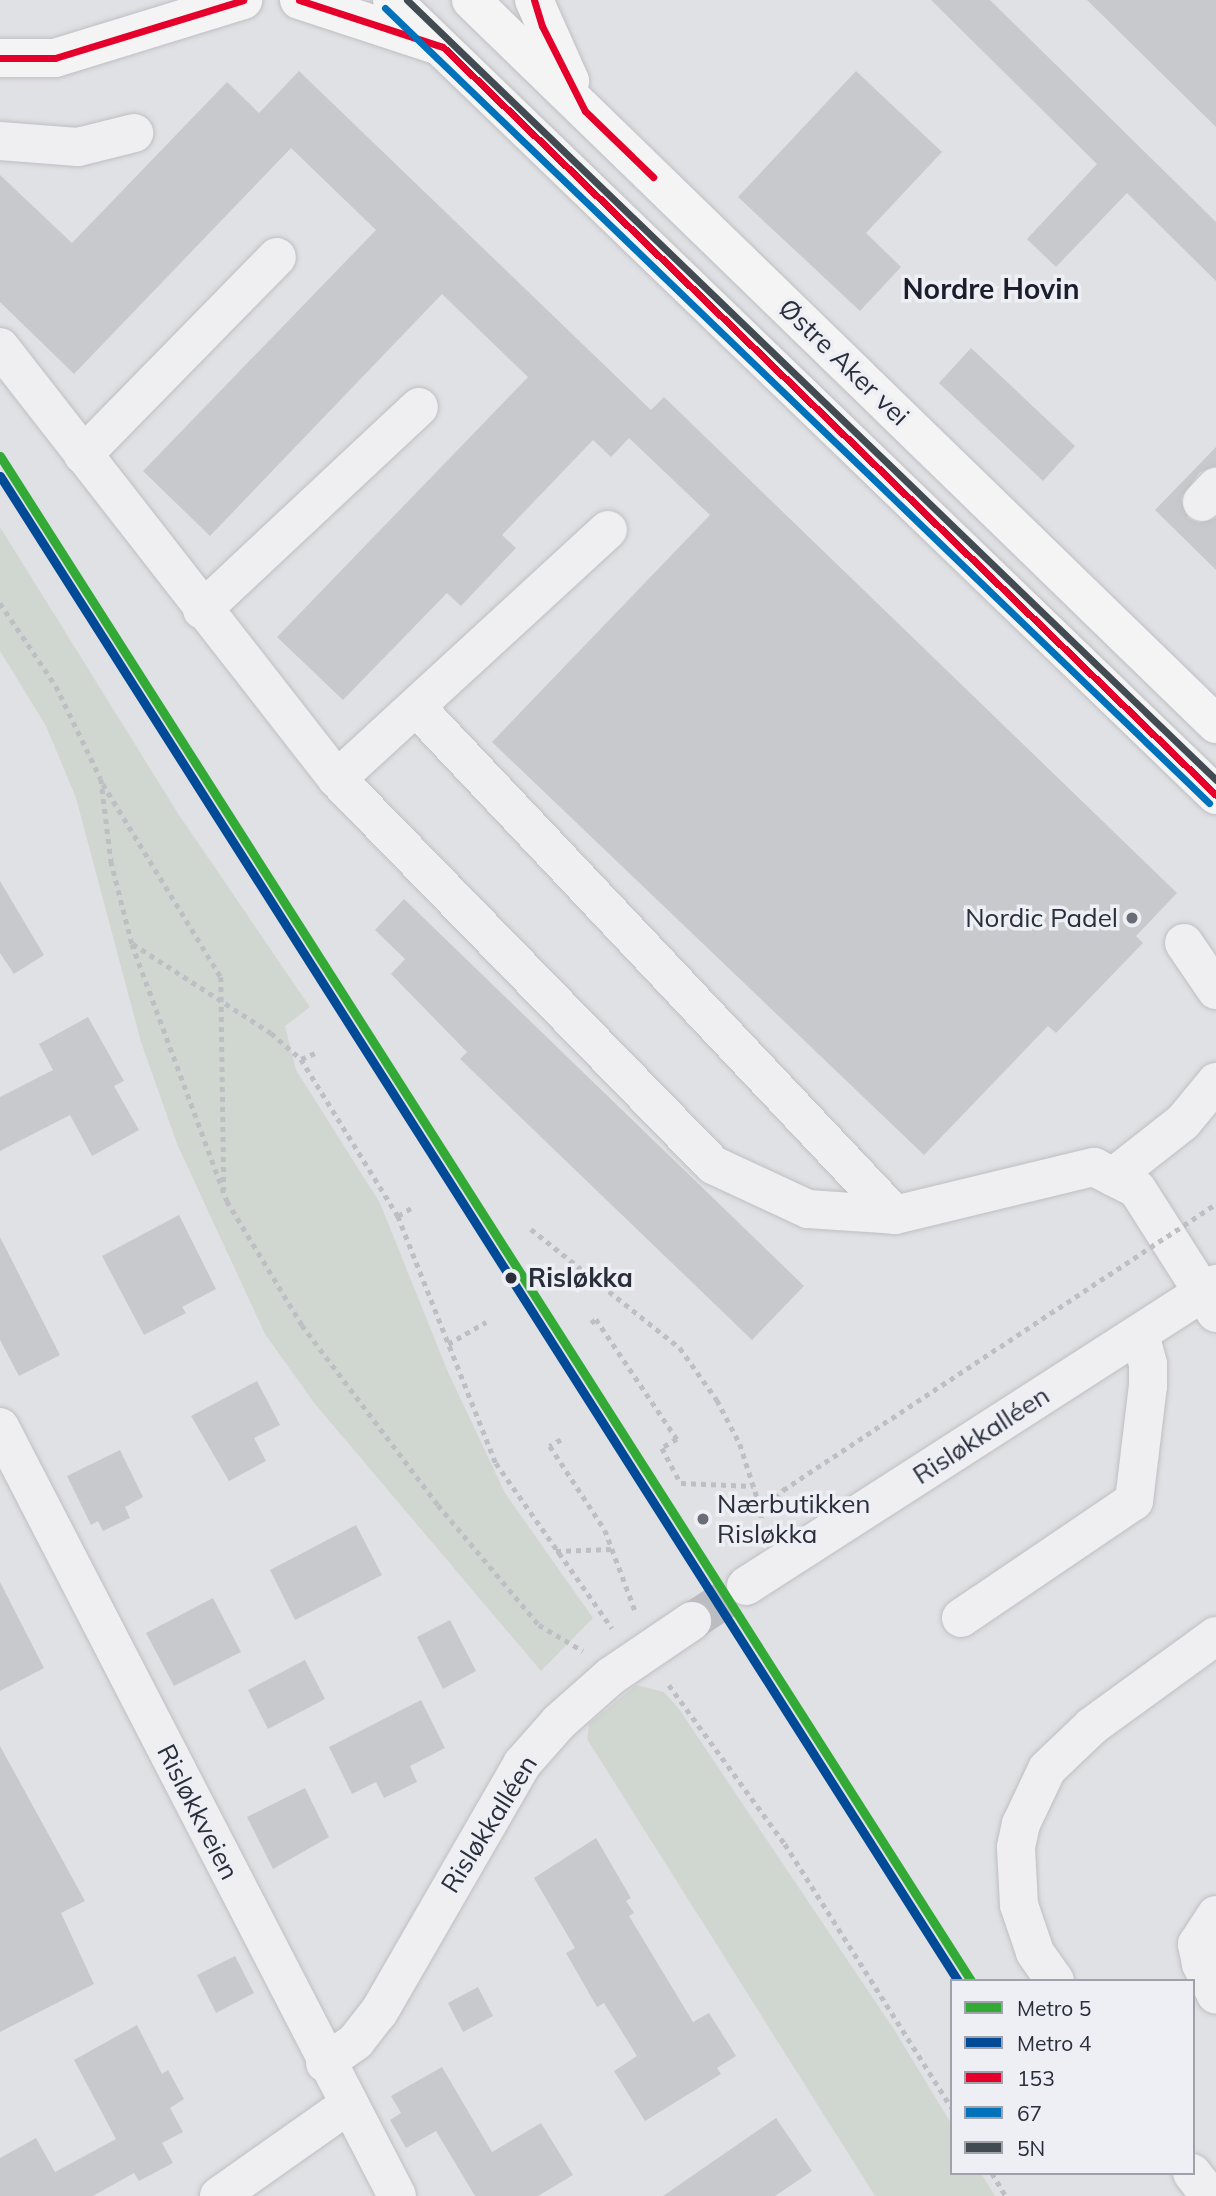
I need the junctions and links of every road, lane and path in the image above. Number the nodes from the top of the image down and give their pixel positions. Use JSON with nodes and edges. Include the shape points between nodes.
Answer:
{"nodes":[{"id":1,"x":144,"y":0,"type":"edge"},
{"id":2,"x":243,"y":0,"type":"edge"},
{"id":3,"x":299,"y":0,"type":"edge"},
{"id":4,"x":392,"y":0,"type":"edge"},
{"id":5,"x":471,"y":0,"type":"edge"},
{"id":6,"x":534,"y":0,"type":"edge"},
{"id":7,"x":116,"y":36,"type":"junction"},
{"id":8,"x":443,"y":47,"type":"junction"},
{"id":9,"x":0,"y":58,"type":"edge"},
{"id":10,"x":586,"y":111,"type":"junction"},
{"id":11,"x":134,"y":133,"type":"dead end"},
{"id":12,"x":0,"y":141,"type":"edge"},
{"id":13,"x":277,"y":257,"type":"dead end"},
{"id":14,"x":0,"y":347,"type":"edge"},
{"id":15,"x":419,"y":407,"type":"dead end"},
{"id":16,"x":83,"y":455,"type":"junction"},
{"id":17,"x":608,"y":530,"type":"dead end"},
{"id":18,"x":0,"y":603,"type":"edge"},
{"id":19,"x":202,"y":610,"type":"junction"},
{"id":20,"x":416,"y":707,"type":"junction"},
{"id":21,"x":1216,"y":724,"type":"edge"},
{"id":22,"x":337,"y":779,"type":"junction"},
{"id":23,"x":101,"y":781,"type":"junction"},
{"id":24,"x":1216,"y":795,"type":"edge"},
{"id":25,"x":1184,"y":943,"type":"dead end"},
{"id":26,"x":132,"y":944,"type":"junction"},
{"id":27,"x":1216,"y":990,"type":"edge"},
{"id":28,"x":222,"y":1002,"type":"junction"},
{"id":29,"x":315,"y":1053,"type":"dead end"},
{"id":30,"x":301,"y":1059,"type":"junction"},
{"id":31,"x":1216,"y":1082,"type":"edge"},
{"id":32,"x":1114,"y":1177,"type":"junction"},
{"id":33,"x":224,"y":1194,"type":"junction"},
{"id":34,"x":1216,"y":1204,"type":"edge"},
{"id":35,"x":413,"y":1207,"type":"dead end"},
{"id":36,"x":895,"y":1215,"type":"junction"},
{"id":37,"x":398,"y":1216,"type":"junction"},
{"id":38,"x":531,"y":1229,"type":"dead end"},
{"id":39,"x":1211,"y":1297,"type":"edge"},
{"id":40,"x":486,"y":1322,"type":"dead end"},
{"id":41,"x":591,"y":1323,"type":"dead end"},
{"id":42,"x":1140,"y":1334,"type":"junction"},
{"id":43,"x":448,"y":1344,"type":"junction"},
{"id":44,"x":0,"y":1427,"type":"edge"},
{"id":45,"x":561,"y":1440,"type":"dead end"},
{"id":46,"x":753,"y":1486,"type":"junction"},
{"id":47,"x":762,"y":1513,"type":"junction"},
{"id":48,"x":757,"y":1540,"type":"dead end"},
{"id":49,"x":611,"y":1549,"type":"junction"},
{"id":50,"x":556,"y":1551,"type":"junction"},
{"id":51,"x":746,"y":1586,"type":"tunnel mouth"},
{"id":52,"x":961,"y":1618,"type":"dead end"},
{"id":53,"x":692,"y":1622,"type":"tunnel mouth"},
{"id":54,"x":1216,"y":1636,"type":"edge"},
{"id":55,"x":630,"y":1662,"type":"junction"},
{"id":56,"x":1216,"y":1915,"type":"edge"},
{"id":57,"x":1054,"y":1979,"type":"edge"},
{"id":58,"x":1216,"y":1996,"type":"edge"},
{"id":59,"x":325,"y":2063,"type":"junction"},
{"id":60,"x":348,"y":2105,"type":"junction"},
{"id":61,"x":950,"y":2105,"type":"edge"},
{"id":62,"x":993,"y":2175,"type":"edge"},
{"id":63,"x":1194,"y":2175,"type":"edge"},
{"id":64,"x":219,"y":2196,"type":"edge"},
{"id":65,"x":397,"y":2196,"type":"edge"},
{"id":66,"x":1006,"y":2196,"type":"edge"},
{"id":67,"x":1210,"y":2196,"type":"edge"}],
"edges":[{"from":1,"to":7,"type":"highway"},
{"from":2,"to":7,"type":"highway"},
{"from":3,"to":8,"type":"highway"},
{"from":4,"to":8,"type":"highway","name":"Østre Aker vei"},
{"from":5,"to":10,"type":"highway","name":"Østre Aker vei"},
{"from":6,"to":10,"type":"highway","via":[[542,26]]},
{"from":7,"to":9,"type":"highway","via":[[55,58]]},
{"from":8,"to":24,"type":"highway","name":"Østre Aker vei"},
{"from":10,"to":21,"type":"highway","name":"Østre Aker vei"},
{"from":11,"to":12,"type":"street","via":[[78,147]]},
{"from":13,"to":16,"type":"street"},
{"from":14,"to":16,"type":"street"},
{"from":15,"to":19,"type":"street"},
{"from":16,"to":19,"type":"street"},
{"from":17,"to":20,"type":"street"},
{"from":18,"to":23,"type":"path","via":[[56,686]]},
{"from":19,"to":22,"type":"street"},
{"from":20,"to":22,"type":"street"},
{"from":20,"to":36,"type":"street"},
{"from":22,"to":36,"type":"street","via":[[713,1165],[808,1209]]},
{"from":23,"to":26,"type":"path","via":[[111,861]]},
{"from":23,"to":28,"type":"path","via":[[221,977]]},
{"from":25,"to":27,"type":"street"},
{"from":26,"to":28,"type":"path"},
{"from":26,"to":33,"type":"path"},
{"from":28,"to":30,"type":"path","via":[[271,1033]]},
{"from":28,"to":33,"type":"path"},
{"from":29,"to":30,"type":"path"},
{"from":30,"to":37,"type":"path"},
{"from":31,"to":32,"type":"street","via":[[1182,1122]]},
{"from":32,"to":36,"type":"street","via":[[1094,1167]]},
{"from":32,"to":39,"type":"street","via":[[1137,1189]]},
{"from":33,"to":55,"type":"path","via":[[302,1325],[438,1505],[539,1625],[589,1654]]},
{"from":34,"to":47,"type":"path","bridge":true,"via":[[783,1490]]},
{"from":35,"to":37,"type":"path"},
{"from":37,"to":43,"type":"path"},
{"from":38,"to":46,"type":"path","via":[[680,1348],[717,1400],[740,1444]]},
{"from":39,"to":42,"type":"street","name":"Risløkkalléen"},
{"from":40,"to":43,"type":"path"},
{"from":41,"to":46,"type":"path","via":[[596,1320],[677,1439],[662,1448],[681,1483]]},
{"from":42,"to":51,"type":"street","name":"Risløkkalléen"},
{"from":42,"to":52,"type":"street","via":[[1148,1386],[1133,1501]]},
{"from":43,"to":50,"type":"path","via":[[496,1463]]},
{"from":44,"to":59,"type":"street","name":"Risløkkveien"},
{"from":45,"to":49,"type":"path","via":[[550,1446],[605,1530]]},
{"from":46,"to":47,"type":"path"},
{"from":47,"to":48,"type":"path"},
{"from":49,"to":50,"type":"path"},
{"from":49,"to":55,"type":"path"},
{"from":50,"to":55,"type":"path","via":[[614,1630]]},
{"from":53,"to":55,"type":"street","name":"Risløkkalléen"},
{"from":54,"to":57,"type":"street","via":[[1074,1743],[1047,1769],[1021,1824],[1016,1847],[1019,1905],[1035,1952]]},
{"from":55,"to":59,"type":"street","name":"Risløkkalléen","via":[[559,1722],[522,1764],[380,2012],[356,2041]]},
{"from":55,"to":61,"type":"path","via":[[671,1686],[785,1844]]},
{"from":56,"to":58,"type":"street","via":[[1197,1944]]},
{"from":59,"to":60,"type":"street","name":"Risløkkveien"},
{"from":60,"to":64,"type":"street"},
{"from":60,"to":65,"type":"street","name":"Risløkkveien"},
{"from":62,"to":66,"type":"path"},
{"from":63,"to":67,"type":"street"}]}
